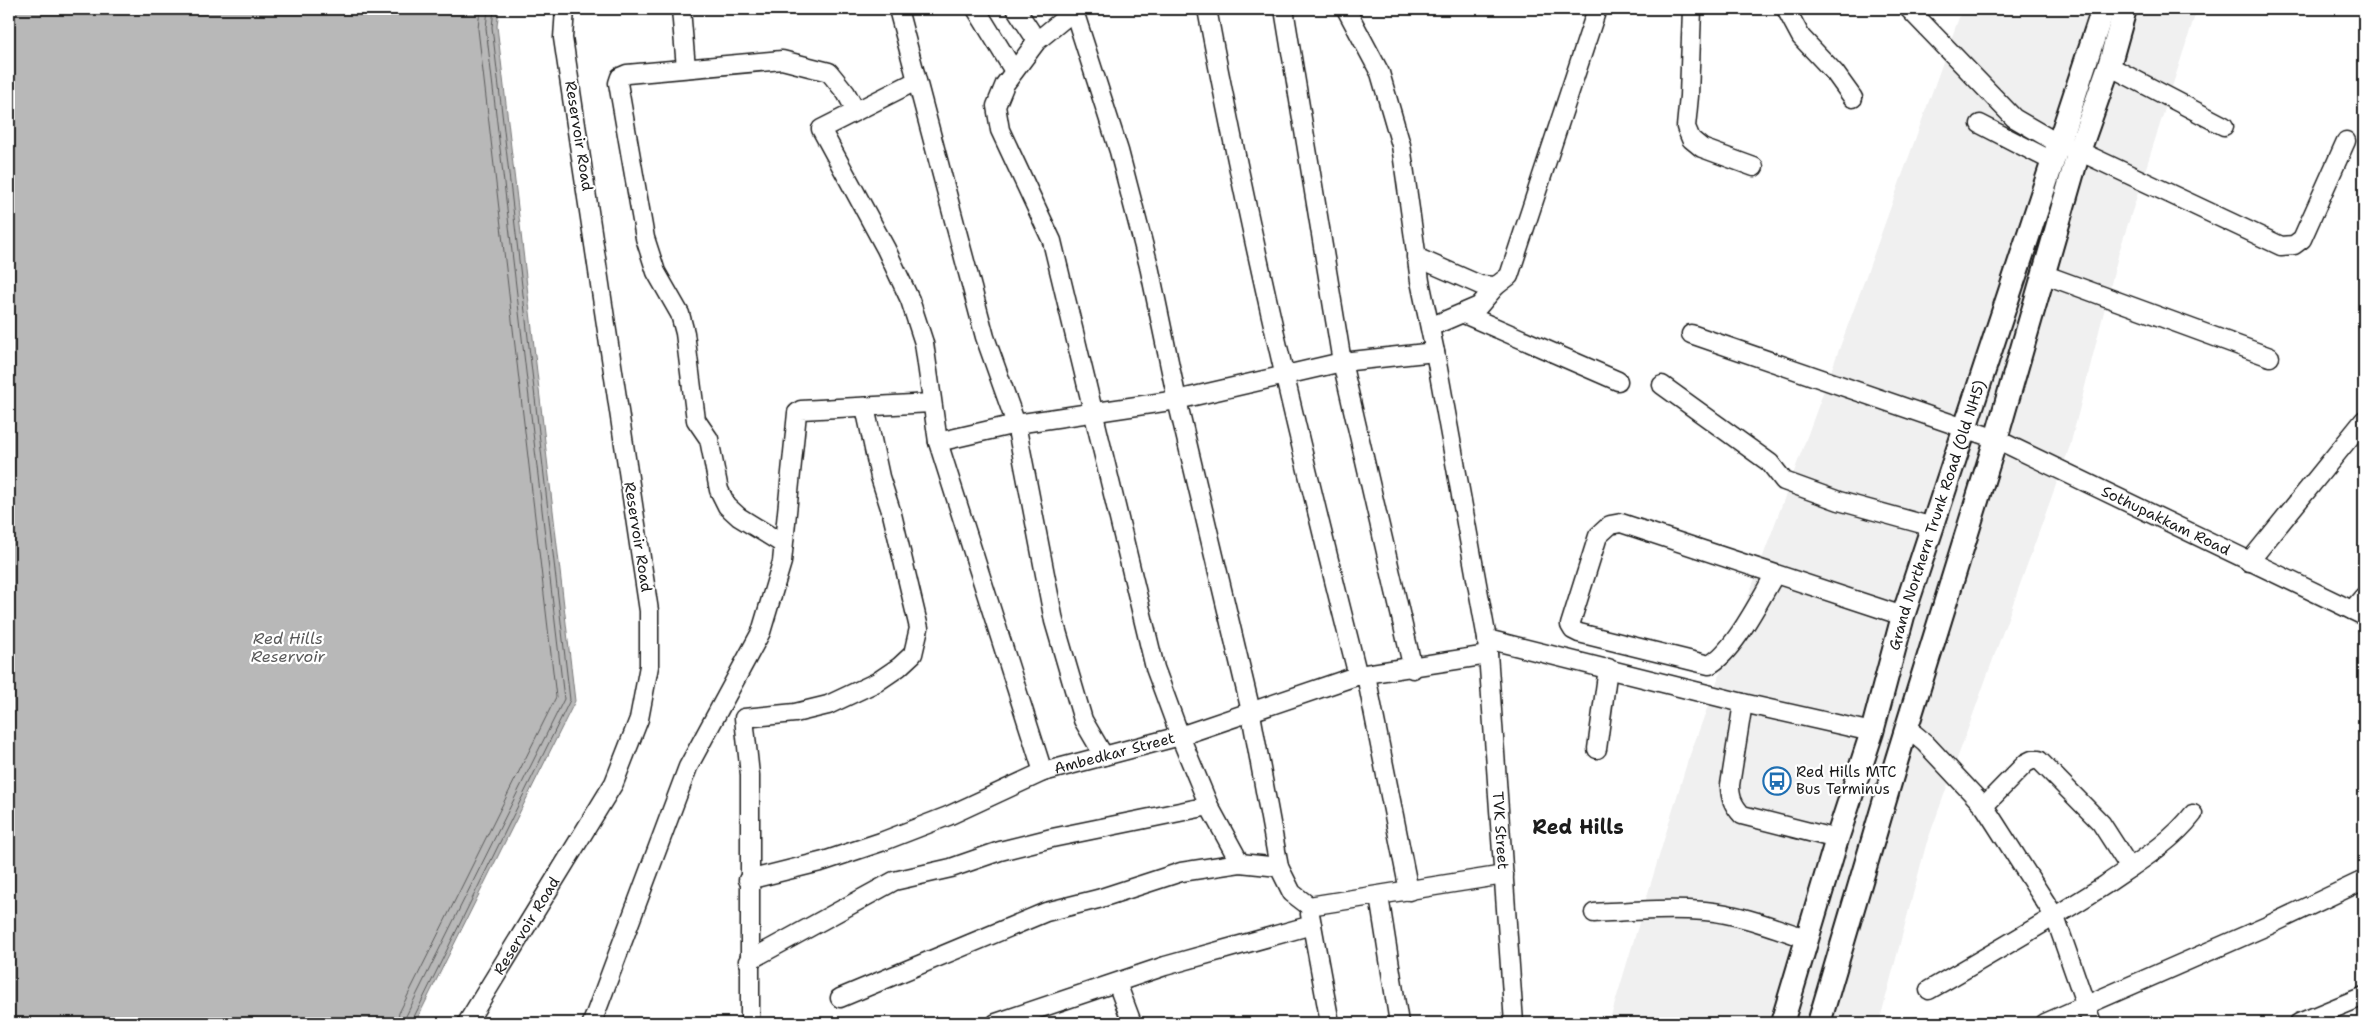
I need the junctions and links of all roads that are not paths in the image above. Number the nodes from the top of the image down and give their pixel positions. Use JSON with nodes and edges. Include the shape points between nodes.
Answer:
{"nodes":[{"id":1,"x":565,"y":9,"type":"edge"},
{"id":2,"x":681,"y":9,"type":"edge"},
{"id":3,"x":898,"y":9,"type":"edge"},
{"id":4,"x":976,"y":9,"type":"edge"},
{"id":5,"x":1016,"y":9,"type":"edge"},
{"id":6,"x":1207,"y":9,"type":"edge"},
{"id":7,"x":1284,"y":9,"type":"edge"},
{"id":8,"x":1346,"y":9,"type":"edge"},
{"id":9,"x":1597,"y":9,"type":"edge"},
{"id":10,"x":1692,"y":9,"type":"edge"},
{"id":11,"x":1786,"y":9,"type":"edge"},
{"id":12,"x":1909,"y":9,"type":"edge"},
{"id":13,"x":2103,"y":9,"type":"edge"},
{"id":14,"x":2125,"y":9,"type":"edge"},
{"id":15,"x":1075,"y":10,"type":"edge"},
{"id":16,"x":1037,"y":41,"type":"junction"},
{"id":17,"x":2109,"y":66,"type":"junction"},
{"id":18,"x":686,"y":68,"type":"junction"},
{"id":19,"x":1014,"y":71,"type":"junction"},
{"id":20,"x":916,"y":81,"type":"junction"},
{"id":21,"x":1853,"y":98,"type":"dead end"},
{"id":22,"x":856,"y":111,"type":"junction"},
{"id":23,"x":1980,"y":124,"type":"dead end"},
{"id":24,"x":2224,"y":126,"type":"dead end"},
{"id":25,"x":2346,"y":141,"type":"dead end"},
{"id":26,"x":2063,"y":152,"type":"junction"},
{"id":27,"x":1754,"y":167,"type":"dead end"},
{"id":28,"x":1416,"y":257,"type":"junction"},
{"id":29,"x":2043,"y":274,"type":"junction"},
{"id":30,"x":1496,"y":286,"type":"junction"},
{"id":31,"x":1464,"y":314,"type":"junction"},
{"id":32,"x":1430,"y":327,"type":"junction"},
{"id":33,"x":1691,"y":334,"type":"dead end"},
{"id":34,"x":1435,"y":352,"type":"junction"},
{"id":35,"x":2270,"y":357,"type":"dead end"},
{"id":36,"x":1342,"y":362,"type":"junction"},
{"id":37,"x":1285,"y":375,"type":"junction"},
{"id":38,"x":1618,"y":381,"type":"dead end"},
{"id":39,"x":1662,"y":386,"type":"dead end"},
{"id":40,"x":1177,"y":400,"type":"junction"},
{"id":41,"x":931,"y":403,"type":"junction"},
{"id":42,"x":865,"y":406,"type":"junction"},
{"id":43,"x":1095,"y":413,"type":"junction"},
{"id":44,"x":2364,"y":420,"type":"edge"},
{"id":45,"x":1016,"y":424,"type":"junction"},
{"id":46,"x":1966,"y":428,"type":"junction"},
{"id":47,"x":1996,"y":439,"type":"junction"},
{"id":48,"x":938,"y":442,"type":"junction"},
{"id":49,"x":1933,"y":527,"type":"junction"},
{"id":50,"x":783,"y":544,"type":"junction"},
{"id":51,"x":2249,"y":562,"type":"junction"},
{"id":52,"x":1775,"y":574,"type":"junction"},
{"id":53,"x":2364,"y":596,"type":"edge"},
{"id":54,"x":2358,"y":613,"type":"edge"},
{"id":55,"x":1903,"y":616,"type":"junction"},
{"id":56,"x":1488,"y":647,"type":"junction"},
{"id":57,"x":1608,"y":668,"type":"junction"},
{"id":58,"x":1413,"y":669,"type":"junction"},
{"id":59,"x":1362,"y":675,"type":"junction"},
{"id":60,"x":1743,"y":703,"type":"junction"},
{"id":61,"x":1250,"y":712,"type":"junction"},
{"id":62,"x":1907,"y":728,"type":"junction"},
{"id":63,"x":1872,"y":732,"type":"junction"},
{"id":64,"x":1180,"y":736,"type":"junction"},
{"id":65,"x":1597,"y":749,"type":"dead end"},
{"id":66,"x":1104,"y":756,"type":"junction"},
{"id":67,"x":1043,"y":772,"type":"junction"},
{"id":68,"x":1209,"y":806,"type":"junction"},
{"id":69,"x":1984,"y":806,"type":"junction"},
{"id":70,"x":2194,"y":814,"type":"dead end"},
{"id":71,"x":1836,"y":839,"type":"junction"},
{"id":72,"x":1240,"y":863,"type":"junction"},
{"id":73,"x":1279,"y":867,"type":"junction"},
{"id":74,"x":2130,"y":868,"type":"junction"},
{"id":75,"x":1504,"y":875,"type":"junction"},
{"id":76,"x":748,"y":880,"type":"junction"},
{"id":77,"x":2364,"y":880,"type":"edge"},
{"id":78,"x":1409,"y":891,"type":"junction"},
{"id":79,"x":1380,"y":896,"type":"junction"},
{"id":80,"x":1309,"y":906,"type":"junction"},
{"id":81,"x":1594,"y":913,"type":"dead end"},
{"id":82,"x":2055,"y":917,"type":"junction"},
{"id":83,"x":1312,"y":925,"type":"junction"},
{"id":84,"x":1808,"y":939,"type":"junction"},
{"id":85,"x":748,"y":961,"type":"junction"},
{"id":86,"x":1117,"y":983,"type":"junction"},
{"id":87,"x":1929,"y":990,"type":"dead end"},
{"id":88,"x":2364,"y":996,"type":"edge"},
{"id":89,"x":840,"y":998,"type":"dead end"},
{"id":90,"x":2087,"y":1005,"type":"junction"},
{"id":91,"x":467,"y":1023,"type":"edge"},
{"id":92,"x":592,"y":1023,"type":"edge"},
{"id":93,"x":750,"y":1023,"type":"edge"},
{"id":94,"x":996,"y":1023,"type":"edge"},
{"id":95,"x":1132,"y":1023,"type":"edge"},
{"id":96,"x":1330,"y":1023,"type":"edge"},
{"id":97,"x":1399,"y":1023,"type":"edge"},
{"id":98,"x":1514,"y":1023,"type":"edge"},
{"id":99,"x":1782,"y":1023,"type":"edge"},
{"id":100,"x":1818,"y":1023,"type":"edge"},
{"id":101,"x":2045,"y":1023,"type":"edge"},
{"id":102,"x":2092,"y":1023,"type":"edge"},
{"id":103,"x":2299,"y":1023,"type":"edge"}],
"edges":[{"from":1,"to":91,"type":"street","name":"Reservoir Road","via":[[563,38],[650,611],[648,666],[639,719],[614,783]]},
{"from":2,"to":18,"type":"street"},
{"from":3,"to":20,"type":"street"},
{"from":4,"to":19,"type":"street"},
{"from":5,"to":16,"type":"street"},
{"from":6,"to":37,"type":"street","via":[[1232,140]]},
{"from":7,"to":36,"type":"street"},
{"from":8,"to":28,"type":"street","name":"TVK Street","via":[[1380,73],[1401,145]]},
{"from":9,"to":30,"type":"street","via":[[1509,276]]},
{"from":10,"to":27,"type":"street","via":[[1686,127],[1691,139],[1702,148]]},
{"from":11,"to":21,"type":"street","via":[[1801,37],[1835,73]]},
{"from":12,"to":26,"type":"street","via":[[2014,118]]},
{"from":13,"to":26,"type":"main road","name":"Grand Northern Trunk Road (Old NH5)"},
{"from":14,"to":17,"type":"main road","name":"Grand Northern Trunk Road (Old NH5)"},
{"from":15,"to":16,"type":"street"},
{"from":15,"to":40,"type":"street","via":[[1119,151],[1149,266]]},
{"from":16,"to":19,"type":"street"},
{"from":17,"to":24,"type":"street"},
{"from":17,"to":26,"type":"main road","name":"Grand Northern Trunk Road (Old NH5)"},
{"from":18,"to":22,"type":"street","via":[[782,60],[808,66],[829,72]]},
{"from":18,"to":50,"type":"street","via":[[627,74],[620,77],[618,83],[645,238],[656,272],[680,314],[696,420],[709,438],[719,490],[727,506],[739,517]]},
{"from":19,"to":43,"type":"street","via":[[996,106],[1000,130],[1052,241]]},
{"from":20,"to":22,"type":"street"},
{"from":20,"to":45,"type":"street","via":[[985,337]]},
{"from":22,"to":41,"type":"street","via":[[821,129],[910,300],[924,343]]},
{"from":23,"to":26,"type":"street"},
{"from":25,"to":26,"type":"street","via":[[2302,239],[2294,245],[2281,246]]},
{"from":26,"to":29,"type":"main road","name":"Grand Northern Trunk Road (Old NH5)"},
{"from":26,"to":46,"type":"main road","name":"Grand Northern Trunk Road (Old NH5)"},
{"from":28,"to":30,"type":"street","via":[[1480,285]]},
{"from":28,"to":32,"type":"street","name":"TVK Street"},
{"from":29,"to":35,"type":"street"},
{"from":29,"to":47,"type":"main road","name":"Grand Northern Trunk Road (Old NH5)"},
{"from":30,"to":31,"type":"street","via":[[1479,306]]},
{"from":31,"to":32,"type":"street"},
{"from":31,"to":38,"type":"street"},
{"from":32,"to":34,"type":"street","name":"TVK Street"},
{"from":33,"to":46,"type":"street","name":"Sothupakkam Road"},
{"from":34,"to":36,"type":"street"},
{"from":34,"to":56,"type":"street","name":"TVK Street"},
{"from":36,"to":37,"type":"street"},
{"from":36,"to":58,"type":"street"},
{"from":37,"to":40,"type":"street"},
{"from":37,"to":59,"type":"street"},
{"from":39,"to":49,"type":"street","via":[[1770,463],[1784,481],[1839,501]]},
{"from":40,"to":43,"type":"street"},
{"from":40,"to":61,"type":"street"},
{"from":41,"to":42,"type":"street"},
{"from":41,"to":48,"type":"street"},
{"from":42,"to":50,"type":"street","via":[[801,410],[797,413]]},
{"from":42,"to":76,"type":"street","via":[[919,628],[912,654],[876,682],[828,705],[796,713],[744,718],[750,776]]},
{"from":43,"to":45,"type":"street"},
{"from":43,"to":64,"type":"street","via":[[1155,668]]},
{"from":44,"to":51,"type":"street"},
{"from":45,"to":48,"type":"street"},
{"from":45,"to":66,"type":"street","via":[[1054,621],[1083,720]]},
{"from":46,"to":47,"type":"street","name":"Sothupakkam Road"},
{"from":46,"to":49,"type":"main road","name":"Grand Northern Trunk Road (Old NH5)"},
{"from":47,"to":51,"type":"street","name":"Sothupakkam Road"},
{"from":47,"to":62,"type":"main road","name":"Grand Northern Trunk Road (Old NH5)"},
{"from":48,"to":67,"type":"street"},
{"from":49,"to":55,"type":"main road","name":"Grand Northern Trunk Road (Old NH5)"},
{"from":50,"to":92,"type":"street","via":[[779,571],[761,632],[688,767]]},
{"from":51,"to":54,"type":"street","name":"Sothupakkam Road"},
{"from":52,"to":52,"type":"street","via":[[1632,525],[1610,525],[1598,536],[1570,625],[1579,634],[1709,665],[1732,643]]},
{"from":52,"to":55,"type":"street"},
{"from":53,"to":54,"type":"street"},
{"from":55,"to":63,"type":"main road","name":"Grand Northern Trunk Road (Old NH5)"},
{"from":56,"to":57,"type":"street"},
{"from":56,"to":58,"type":"street","name":"Ambedkar Street"},
{"from":56,"to":75,"type":"street","name":"TVK Street"},
{"from":57,"to":60,"type":"street"},
{"from":57,"to":65,"type":"street"},
{"from":58,"to":59,"type":"street","name":"Ambedkar Street"},
{"from":59,"to":61,"type":"street","name":"Ambedkar Street"},
{"from":59,"to":78,"type":"street"},
{"from":60,"to":63,"type":"street"},
{"from":60,"to":71,"type":"street","via":[[1730,784],[1730,796],[1735,807],[1742,815]]},
{"from":61,"to":64,"type":"street","name":"Ambedkar Street"},
{"from":61,"to":73,"type":"street"},
{"from":62,"to":69,"type":"street"},
{"from":62,"to":100,"type":"main road","name":"Grand Northern Trunk Road (Old NH5)"},
{"from":63,"to":71,"type":"main road","name":"Grand Northern Trunk Road (Old NH5)"},
{"from":64,"to":66,"type":"street","name":"Ambedkar Street"},
{"from":64,"to":68,"type":"street"},
{"from":66,"to":67,"type":"street","name":"Ambedkar Street"},
{"from":67,"to":76,"type":"street","name":"Ambedkar Street","via":[[889,839],[824,861]]},
{"from":68,"to":72,"type":"street"},
{"from":68,"to":85,"type":"street","via":[[1052,838],[894,881]]},
{"from":69,"to":74,"type":"street","via":[[2026,764],[2039,760],[2101,823]]},
{"from":69,"to":82,"type":"street"},
{"from":70,"to":74,"type":"street","via":[[2183,827]]},
{"from":71,"to":84,"type":"main road","name":"Grand Northern Trunk Road (Old NH5)"},
{"from":72,"to":73,"type":"street"},
{"from":72,"to":89,"type":"street","via":[[1181,872],[1046,912]]},
{"from":73,"to":80,"type":"street","via":[[1292,893]]},
{"from":74,"to":82,"type":"street"},
{"from":75,"to":78,"type":"street"},
{"from":75,"to":98,"type":"street","name":"TVK Street"},
{"from":76,"to":85,"type":"street"},
{"from":77,"to":90,"type":"street"},
{"from":78,"to":79,"type":"street"},
{"from":79,"to":80,"type":"street"},
{"from":79,"to":97,"type":"street"},
{"from":80,"to":83,"type":"street"},
{"from":81,"to":84,"type":"street","via":[[1707,911]]},
{"from":82,"to":87,"type":"street"},
{"from":82,"to":90,"type":"street"},
{"from":83,"to":86,"type":"street"},
{"from":83,"to":96,"type":"street"},
{"from":84,"to":99,"type":"main road","name":"Grand Northern Trunk Road (Old NH5)"},
{"from":85,"to":93,"type":"street"},
{"from":86,"to":94,"type":"street"},
{"from":86,"to":95,"type":"street"},
{"from":88,"to":103,"type":"street"},
{"from":90,"to":101,"type":"street"},
{"from":90,"to":102,"type":"street"}]}
